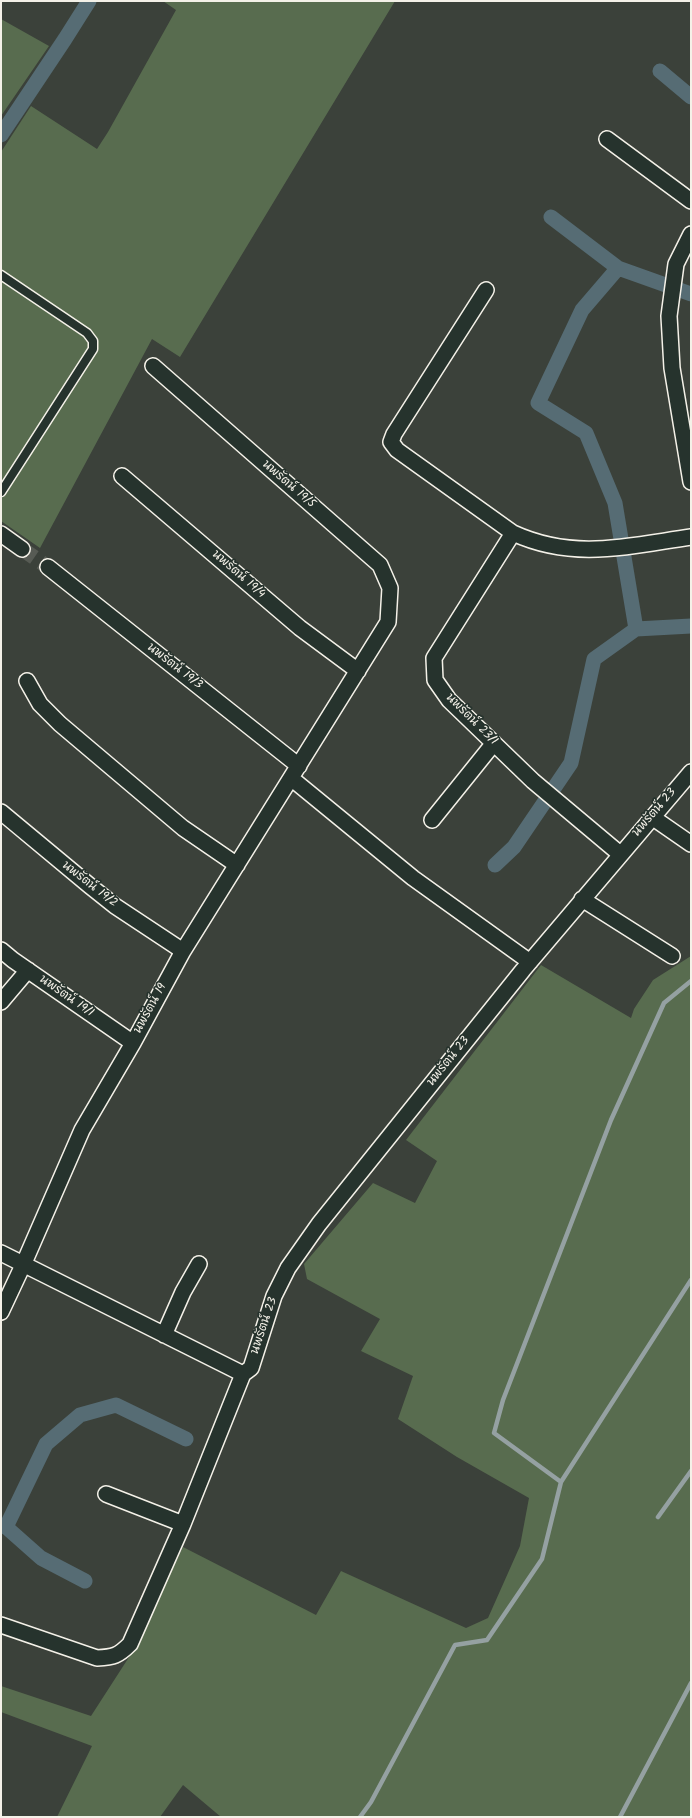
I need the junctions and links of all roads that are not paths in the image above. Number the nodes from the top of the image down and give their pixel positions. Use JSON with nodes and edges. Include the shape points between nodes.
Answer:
{"nodes":[{"id":1,"x":607,"y":138,"type":"dead end"},
{"id":2,"x":691,"y":201,"type":"edge"},
{"id":3,"x":691,"y":234,"type":"edge"},
{"id":4,"x":1,"y":275,"type":"edge"},
{"id":5,"x":486,"y":290,"type":"dead end"},
{"id":6,"x":153,"y":366,"type":"dead end"},
{"id":7,"x":122,"y":476,"type":"dead end"},
{"id":8,"x":691,"y":482,"type":"edge"},
{"id":9,"x":1,"y":492,"type":"edge"},
{"id":10,"x":513,"y":533,"type":"junction"},
{"id":11,"x":1,"y":534,"type":"edge"},
{"id":12,"x":691,"y":537,"type":"edge"},
{"id":13,"x":22,"y":549,"type":"tunnel mouth"},
{"id":14,"x":48,"y":567,"type":"tunnel mouth"},
{"id":15,"x":388,"y":622,"type":"joint"},
{"id":16,"x":358,"y":671,"type":"junction"},
{"id":17,"x":27,"y":681,"type":"dead end"},
{"id":18,"x":494,"y":743,"type":"junction"},
{"id":19,"x":295,"y":772,"type":"junction"},
{"id":20,"x":691,"y":772,"type":"edge"},
{"id":21,"x":1,"y":812,"type":"edge"},
{"id":22,"x":652,"y":817,"type":"junction"},
{"id":23,"x":432,"y":820,"type":"dead end"},
{"id":24,"x":691,"y":844,"type":"edge"},
{"id":25,"x":620,"y":854,"type":"junction"},
{"id":26,"x":237,"y":865,"type":"junction"},
{"id":27,"x":582,"y":899,"type":"junction"},
{"id":28,"x":1,"y":950,"type":"edge"},
{"id":29,"x":183,"y":951,"type":"junction"},
{"id":30,"x":672,"y":956,"type":"dead end"},
{"id":31,"x":530,"y":962,"type":"junction"},
{"id":32,"x":28,"y":970,"type":"junction"},
{"id":33,"x":1,"y":1002,"type":"edge"},
{"id":34,"x":133,"y":1043,"type":"junction"},
{"id":35,"x":1,"y":1253,"type":"edge"},
{"id":36,"x":24,"y":1264,"type":"junction"},
{"id":37,"x":199,"y":1264,"type":"dead end"},
{"id":38,"x":1,"y":1312,"type":"edge"},
{"id":39,"x":164,"y":1335,"type":"junction"},
{"id":40,"x":243,"y":1374,"type":"junction"},
{"id":41,"x":106,"y":1494,"type":"dead end"},
{"id":42,"x":183,"y":1524,"type":"junction"},
{"id":43,"x":1,"y":1625,"type":"edge"}],
"edges":[{"from":1,"to":2,"type":"street"},
{"from":3,"to":8,"type":"street","via":[[676,264],[669,316],[672,368]]},
{"from":4,"to":9,"type":"lane","via":[[87,333],[93,342],[93,349]]},
{"from":5,"to":10,"type":"street","via":[[391,442],[397,450]]},
{"from":6,"to":15,"type":"street","name":"นพรัตน์ 19/5","via":[[380,565],[390,588]]},
{"from":7,"to":16,"type":"street","name":"นพรัตน์ 19/4","via":[[300,628]]},
{"from":10,"to":12,"type":"street","via":[[532,542],[556,548],[598,550]]},
{"from":10,"to":18,"type":"street","name":"นพรัตน์ 23/1","via":[[434,658],[435,680],[449,700]]},
{"from":11,"to":13,"type":"street"},
{"from":14,"to":19,"type":"street","name":"นพรัตน์ 19/3"},
{"from":15,"to":16,"type":"street","name":"นพรัตน์ 19"},
{"from":16,"to":19,"type":"street","name":"นพรัตน์ 19"},
{"from":17,"to":26,"type":"street","via":[[40,704],[60,724],[183,828]]},
{"from":18,"to":23,"type":"street"},
{"from":18,"to":25,"type":"street","name":"นพรัตน์ 23/1","via":[[564,808]]},
{"from":19,"to":26,"type":"street","name":"นพรัตน์ 19"},
{"from":19,"to":31,"type":"street","name":"นพรัตน์ 19/3","via":[[413,878]]},
{"from":20,"to":22,"type":"street","name":"นพรัตน์ 23"},
{"from":21,"to":29,"type":"street","name":"นพรัตน์ 19/2","via":[[115,906]]},
{"from":22,"to":24,"type":"street"},
{"from":22,"to":25,"type":"street","name":"นพรัตน์ 23"},
{"from":25,"to":27,"type":"street","name":"นพรัตน์ 23"},
{"from":26,"to":29,"type":"street","name":"นพรัตน์ 19"},
{"from":27,"to":30,"type":"street"},
{"from":27,"to":31,"type":"street","name":"นพรัตน์ 23"},
{"from":28,"to":32,"type":"street","name":"นพรัตน์ 19/1"},
{"from":29,"to":34,"type":"street","name":"นพรัตน์ 19"},
{"from":31,"to":40,"type":"street","name":"นพรัตน์ 23","via":[[314,1230],[288,1268],[274,1296],[251,1368]]},
{"from":32,"to":33,"type":"street"},
{"from":32,"to":34,"type":"street","name":"นพรัตน์ 19/1"},
{"from":34,"to":36,"type":"street","name":"นพรัตน์ 19","via":[[82,1130]]},
{"from":35,"to":36,"type":"street"},
{"from":36,"to":38,"type":"street","name":"นพรัตน์ 19"},
{"from":36,"to":39,"type":"street"},
{"from":37,"to":39,"type":"street"},
{"from":39,"to":40,"type":"street"},
{"from":40,"to":42,"type":"street","name":"นพรัตน์ 23"},
{"from":41,"to":42,"type":"street"},
{"from":42,"to":43,"type":"street","name":"นพรัตน์ 23","via":[[130,1644],[120,1654],[97,1658]]}]}
